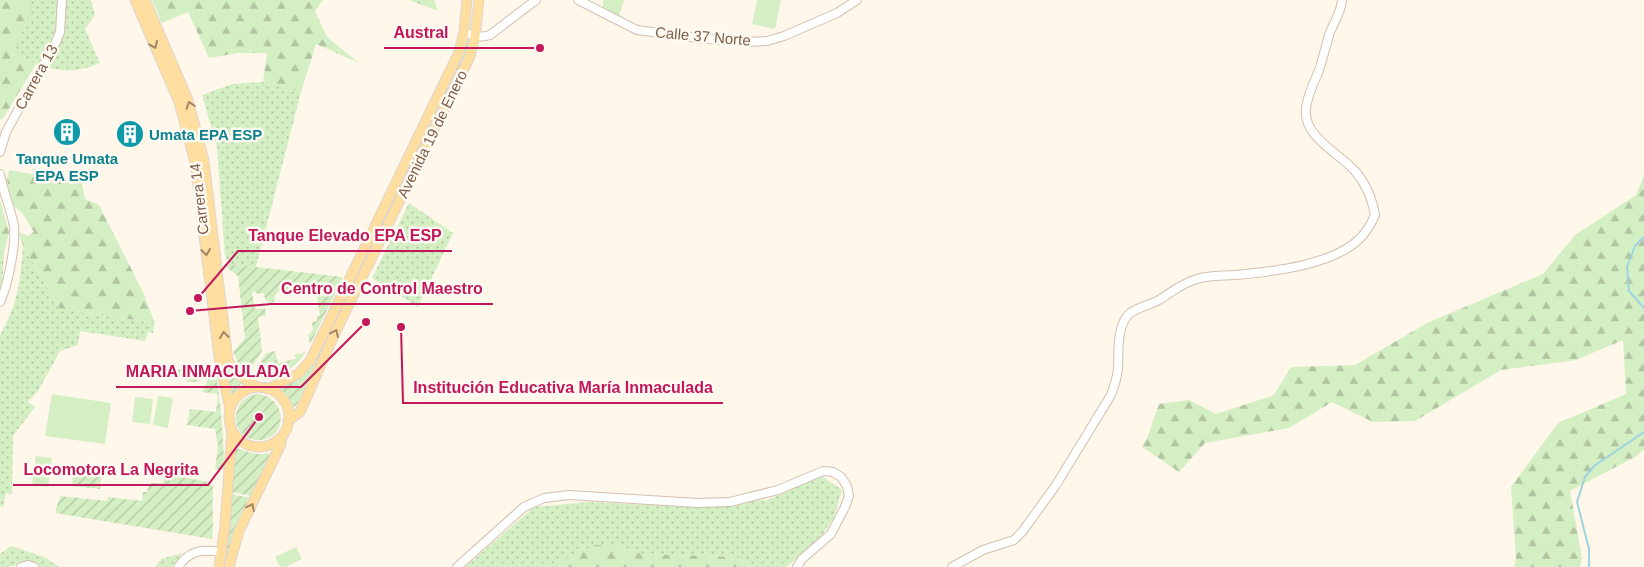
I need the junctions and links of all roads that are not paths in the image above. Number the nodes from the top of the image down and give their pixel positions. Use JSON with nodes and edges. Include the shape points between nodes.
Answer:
{"nodes":[{"id":1,"x":62,"y":0,"type":"edge"},
{"id":2,"x":135,"y":0,"type":"edge"},
{"id":3,"x":145,"y":0,"type":"edge"},
{"id":4,"x":467,"y":0,"type":"edge"},
{"id":5,"x":479,"y":0,"type":"edge"},
{"id":6,"x":536,"y":0,"type":"edge"},
{"id":7,"x":578,"y":0,"type":"edge"},
{"id":8,"x":857,"y":0,"type":"edge"},
{"id":9,"x":1342,"y":0,"type":"edge"},
{"id":10,"x":464,"y":32,"type":"junction"},
{"id":11,"x":475,"y":37,"type":"junction"},
{"id":12,"x":0,"y":152,"type":"edge"},
{"id":13,"x":0,"y":174,"type":"edge"},
{"id":14,"x":0,"y":302,"type":"edge"},
{"id":15,"x":257,"y":387,"type":"junction"},
{"id":16,"x":268,"y":389,"type":"junction"},
{"id":17,"x":230,"y":408,"type":"junction"},
{"id":18,"x":288,"y":421,"type":"junction"},
{"id":19,"x":232,"y":430,"type":"junction"},
{"id":20,"x":281,"y":437,"type":"junction"},
{"id":21,"x":221,"y":552,"type":"junction"},
{"id":22,"x":20,"y":567,"type":"edge"},
{"id":23,"x":34,"y":567,"type":"edge"},
{"id":24,"x":178,"y":567,"type":"edge"},
{"id":25,"x":219,"y":567,"type":"edge"},
{"id":26,"x":230,"y":567,"type":"edge"},
{"id":27,"x":457,"y":567,"type":"edge"},
{"id":28,"x":797,"y":567,"type":"edge"},
{"id":29,"x":952,"y":567,"type":"edge"}],
"edges":[{"from":1,"to":12,"type":"street","name":"Carrera 13","via":[[60,32],[56,42],[6,132]]},
{"from":2,"to":17,"type":"main road","name":"Carrera 14","one_way":true,"via":[[179,102],[191,142],[220,364]]},
{"from":15,"to":3,"type":"main road","name":"Carrera 14","one_way":true,"via":[[237,374],[228,361],[200,141],[188,100]]},
{"from":4,"to":10,"type":"main road","name":"Avenida 19 de Enero"},
{"from":5,"to":11,"type":"main road","name":"Avenida 19 de Enero"},
{"from":6,"to":11,"type":"street","via":[[490,34]]},
{"from":7,"to":8,"type":"street","name":"Calle 37 Norte","via":[[638,30],[745,42],[784,36]]},
{"from":9,"to":29,"type":"street","via":[[1310,93],[1306,118],[1324,146],[1353,169],[1365,184],[1375,215],[1362,236],[1334,254],[1296,268],[1198,278],[1129,314],[1119,341],[1118,370],[1111,395],[1032,521],[1014,540],[983,550]]},
{"from":10,"to":11,"type":"street"},
{"from":10,"to":16,"type":"main road","name":"Avenida 19 de Enero","via":[[459,52],[310,361],[298,374]]},
{"from":18,"to":11,"type":"main road","name":"Avenida 19 de Enero","one_way":true,"via":[[300,412],[470,56]]},
{"from":13,"to":14,"type":"street","via":[[14,225],[8,277]]},
{"from":15,"to":16,"type":"main road"},
{"from":15,"to":17,"type":"main road","via":[[240,394]]},
{"from":16,"to":18,"type":"main road","via":[[278,394],[286,404]]},
{"from":17,"to":19,"type":"main road","via":[[228,419]]},
{"from":18,"to":20,"type":"main road"},
{"from":19,"to":20,"type":"main road","via":[[244,443],[255,447],[266,446]]},
{"from":19,"to":21,"type":"main road"},
{"from":26,"to":20,"type":"main road","one_way":true,"via":[[239,531],[281,444]]},
{"from":21,"to":24,"type":"street","via":[[192,552]]},
{"from":21,"to":25,"type":"main road"},
{"from":22,"to":23,"type":"street"},
{"from":27,"to":28,"type":"street","via":[[524,507],[544,498],[569,495],[730,502],[778,490],[823,471],[833,472],[847,486],[847,502],[830,534]]}]}
